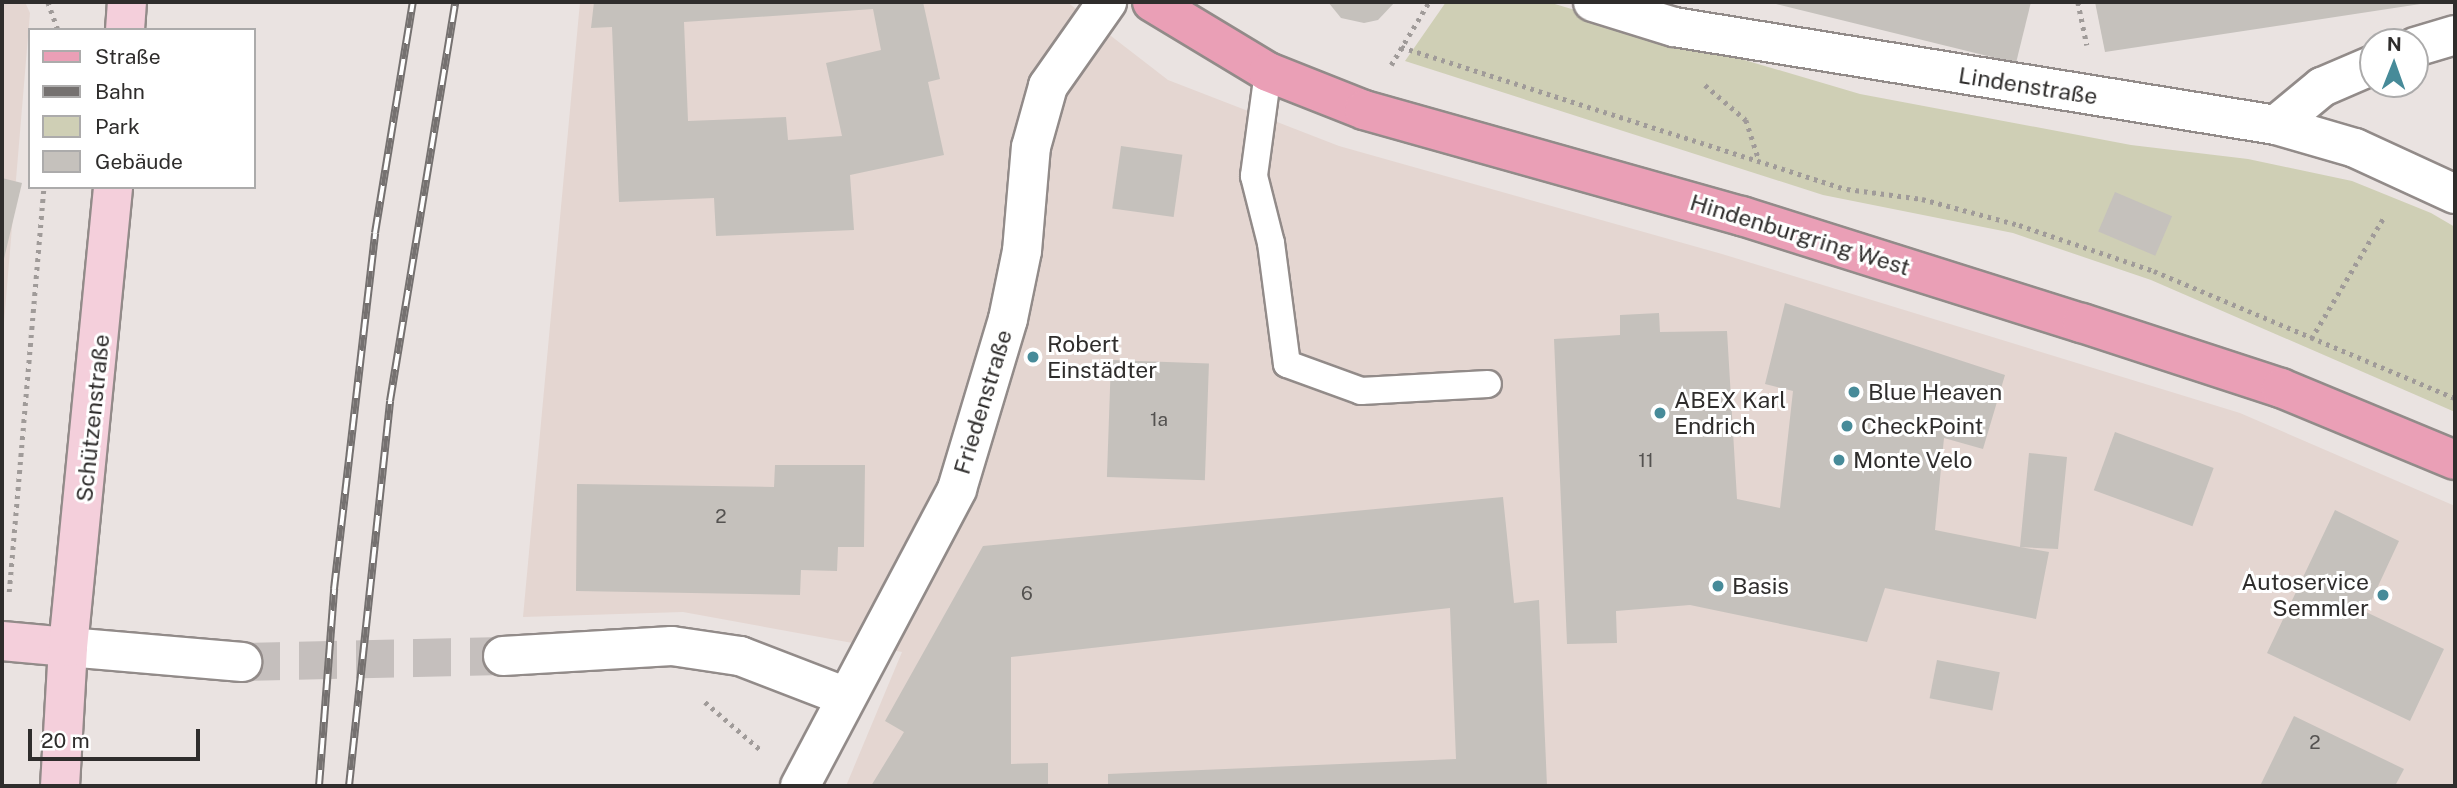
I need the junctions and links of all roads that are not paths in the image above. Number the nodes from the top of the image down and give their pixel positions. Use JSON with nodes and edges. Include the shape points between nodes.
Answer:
{"nodes":[{"id":1,"x":127,"y":2,"type":"edge"},
{"id":2,"x":1107,"y":2,"type":"edge"},
{"id":3,"x":1152,"y":2,"type":"edge"},
{"id":4,"x":1593,"y":2,"type":"edge"},
{"id":5,"x":125,"y":28,"type":"edge"},
{"id":6,"x":2455,"y":36,"type":"edge"},
{"id":7,"x":2429,"y":43,"type":"edge"},
{"id":8,"x":2359,"y":71,"type":"edge"},
{"id":9,"x":1268,"y":72,"type":"junction"},
{"id":10,"x":2276,"y":124,"type":"junction"},
{"id":11,"x":113,"y":189,"type":"edge"},
{"id":12,"x":2455,"y":194,"type":"edge"},
{"id":13,"x":1488,"y":384,"type":"dead end"},
{"id":14,"x":2455,"y":460,"type":"edge"},
{"id":15,"x":3,"y":641,"type":"edge"},
{"id":16,"x":68,"y":647,"type":"junction"},
{"id":17,"x":503,"y":656,"type":"tunnel mouth"},
{"id":18,"x":242,"y":662,"type":"tunnel mouth"},
{"id":19,"x":846,"y":697,"type":"junction"},
{"id":20,"x":800,"y":785,"type":"edge"},
{"id":21,"x":60,"y":786,"type":"edge"}],
"edges":[{"from":1,"to":5,"type":"main road"},
{"from":2,"to":19,"type":"street","name":"Friedenstraße","via":[[1048,86],[1031,147],[1022,251],[1008,319],[957,489]]},
{"from":3,"to":9,"type":"main road","name":"Hindenburgring West"},
{"from":4,"to":10,"type":"street","name":"Lindenstraße","via":[[1674,27]]},
{"from":6,"to":7,"type":"street"},
{"from":8,"to":10,"type":"street","via":[[2322,87]]},
{"from":9,"to":13,"type":"lane","via":[[1254,176],[1271,243],[1287,365],[1361,391]]},
{"from":9,"to":14,"type":"main road","name":"Hindenburgring West","via":[[1364,110],[1742,216],[2254,379]]},
{"from":10,"to":12,"type":"street","name":"Lindenstraße","via":[[2412,172]]},
{"from":11,"to":16,"type":"main road","name":"Schützenstraße"},
{"from":15,"to":16,"type":"main road"},
{"from":16,"to":18,"type":"street"},
{"from":16,"to":21,"type":"main road","name":"Schützenstraße"},
{"from":17,"to":19,"type":"street","via":[[672,646],[740,656]]},
{"from":19,"to":20,"type":"street","name":"Friedenstraße"}]}
